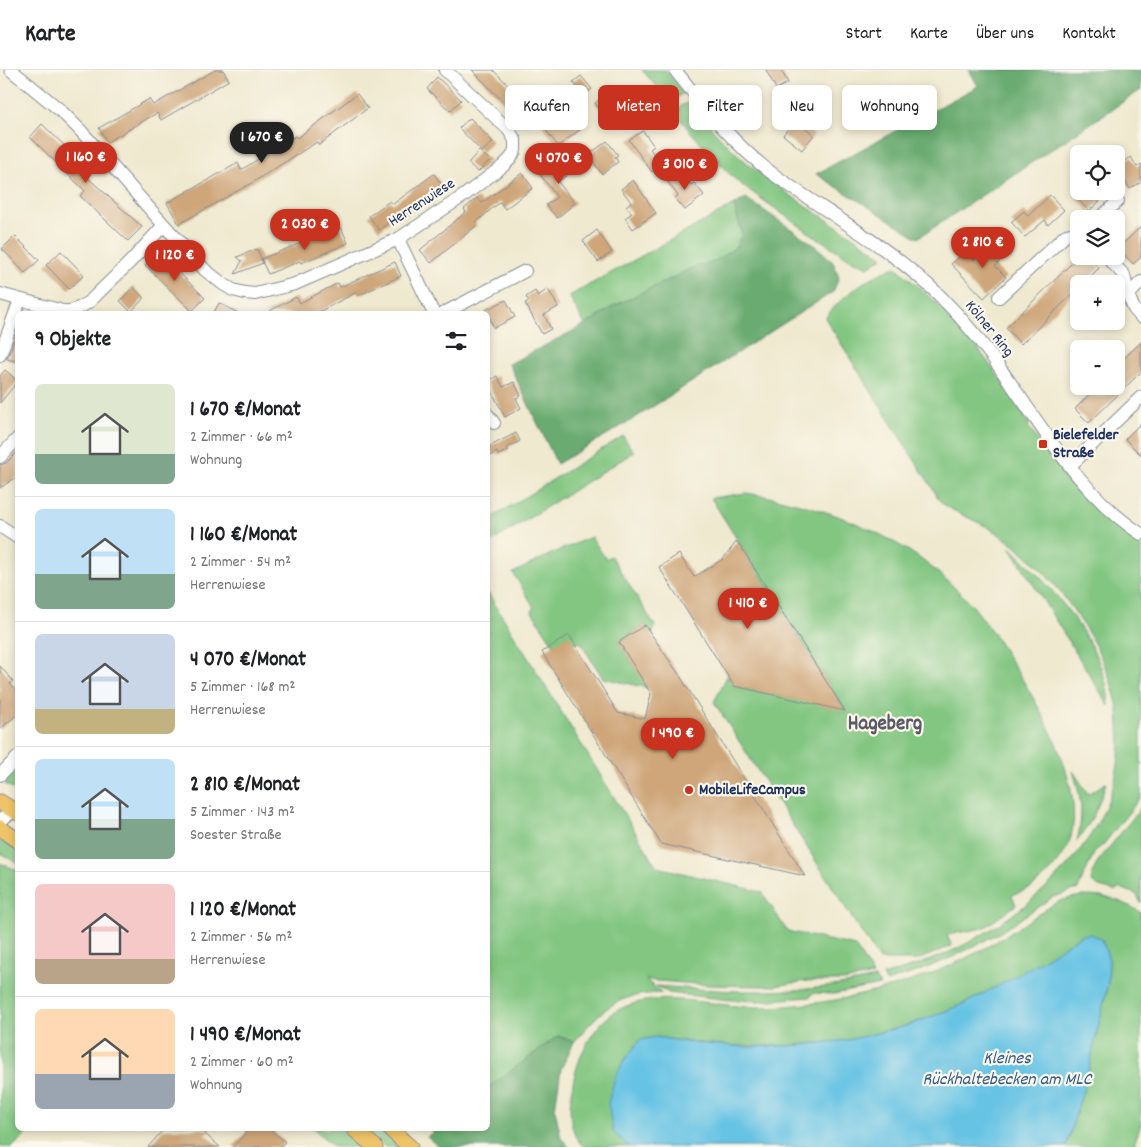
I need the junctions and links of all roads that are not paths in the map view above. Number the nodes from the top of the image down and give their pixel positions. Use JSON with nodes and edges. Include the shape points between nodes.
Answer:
{"nodes":[{"id":1,"x":11,"y":70,"type":"edge"},
{"id":2,"x":445,"y":70,"type":"edge"},
{"id":3,"x":675,"y":70,"type":"edge"},
{"id":4,"x":1118,"y":201,"type":"dead end"},
{"id":5,"x":1108,"y":210,"type":"edge"},
{"id":6,"x":164,"y":225,"type":"junction"},
{"id":7,"x":1070,"y":233,"type":"edge"},
{"id":8,"x":398,"y":239,"type":"junction"},
{"id":9,"x":1115,"y":265,"type":"edge"},
{"id":10,"x":525,"y":271,"type":"dead end"},
{"id":11,"x":1141,"y":282,"type":"edge"},
{"id":12,"x":0,"y":294,"type":"edge"},
{"id":13,"x":1128,"y":295,"type":"junction"},
{"id":14,"x":999,"y":297,"type":"dead end"},
{"id":15,"x":20,"y":300,"type":"junction"},
{"id":16,"x":16,"y":311,"type":"edge"},
{"id":17,"x":63,"y":311,"type":"edge"},
{"id":18,"x":84,"y":311,"type":"edge"},
{"id":19,"x":433,"y":311,"type":"edge"},
{"id":20,"x":448,"y":311,"type":"edge"},
{"id":21,"x":15,"y":314,"type":"edge"},
{"id":22,"x":1141,"y":316,"type":"edge"},
{"id":23,"x":0,"y":355,"type":"edge"},
{"id":24,"x":1141,"y":397,"type":"edge"},
{"id":25,"x":15,"y":441,"type":"edge"},
{"id":26,"x":0,"y":456,"type":"edge"},
{"id":27,"x":1070,"y":466,"type":"junction"},
{"id":28,"x":0,"y":526,"type":"edge"},
{"id":29,"x":1141,"y":534,"type":"edge"},
{"id":30,"x":15,"y":536,"type":"edge"},
{"id":31,"x":15,"y":760,"type":"edge"},
{"id":32,"x":0,"y":775,"type":"edge"},
{"id":33,"x":0,"y":802,"type":"edge"},
{"id":34,"x":15,"y":810,"type":"edge"},
{"id":35,"x":15,"y":812,"type":"edge"},
{"id":36,"x":0,"y":820,"type":"edge"},
{"id":37,"x":0,"y":828,"type":"edge"},
{"id":38,"x":15,"y":838,"type":"edge"},
{"id":39,"x":356,"y":1131,"type":"edge"},
{"id":40,"x":392,"y":1131,"type":"edge"},
{"id":41,"x":375,"y":1147,"type":"edge"},
{"id":42,"x":410,"y":1147,"type":"edge"}],
"edges":[{"from":1,"to":6,"type":"street","name":"Herrenwiese","via":[[74,124]]},
{"from":2,"to":8,"type":"street","name":"Herrenwiese","via":[[508,129],[515,140],[515,150],[504,166]]},
{"from":3,"to":27,"type":"street","name":"Kölner Ring","via":[[718,124],[748,153],[898,258],[940,296],[990,353]]},
{"from":4,"to":5,"type":"street"},
{"from":6,"to":8,"type":"street","name":"Herrenwiese","via":[[205,270],[223,284],[233,290],[255,294],[295,284]]},
{"from":6,"to":18,"type":"street"},
{"from":7,"to":14,"type":"street"},
{"from":8,"to":19,"type":"street"},
{"from":9,"to":13,"type":"street","via":[[1124,275]]},
{"from":10,"to":20,"type":"street"},
{"from":11,"to":13,"type":"street"},
{"from":12,"to":15,"type":"street"},
{"from":13,"to":22,"type":"street","via":[[1134,310]]},
{"from":15,"to":16,"type":"street"},
{"from":15,"to":17,"type":"street"},
{"from":21,"to":23,"type":"street"},
{"from":24,"to":27,"type":"street"},
{"from":25,"to":26,"type":"street"},
{"from":27,"to":29,"type":"street","name":"Kölner Ring","via":[[1109,511]]},
{"from":28,"to":30,"type":"street"},
{"from":31,"to":32,"type":"street"},
{"from":33,"to":34,"type":"main road"},
{"from":35,"to":36,"type":"street"},
{"from":37,"to":38,"type":"main road"},
{"from":39,"to":41,"type":"main road"},
{"from":40,"to":42,"type":"main road"}]}
